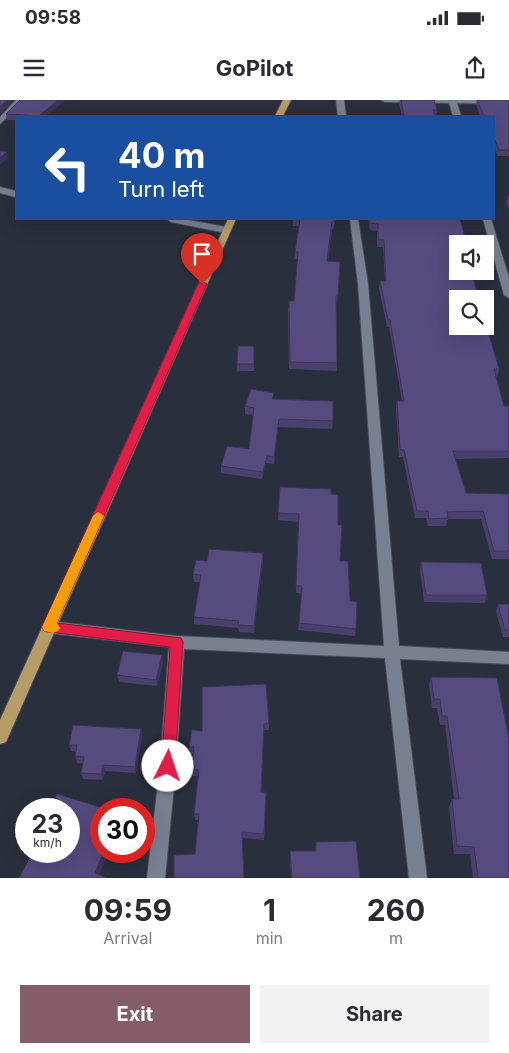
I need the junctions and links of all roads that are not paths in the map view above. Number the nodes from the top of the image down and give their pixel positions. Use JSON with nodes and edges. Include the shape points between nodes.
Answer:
{"nodes":[{"id":1,"x":20,"y":100,"type":"edge"},
{"id":2,"x":286,"y":100,"type":"edge"},
{"id":3,"x":340,"y":100,"type":"edge"},
{"id":4,"x":385,"y":100,"type":"edge"},
{"id":5,"x":452,"y":101,"type":"edge"},
{"id":6,"x":509,"y":102,"type":"edge"},
{"id":7,"x":279,"y":115,"type":"edge"},
{"id":8,"x":342,"y":115,"type":"edge"},
{"id":9,"x":457,"y":115,"type":"edge"},
{"id":10,"x":0,"y":122,"type":"edge"},
{"id":11,"x":0,"y":190,"type":"edge"},
{"id":12,"x":15,"y":194,"type":"edge"},
{"id":13,"x":183,"y":220,"type":"edge"},
{"id":14,"x":354,"y":220,"type":"edge"},
{"id":15,"x":487,"y":220,"type":"edge"},
{"id":16,"x":229,"y":224,"type":"edge"},
{"id":17,"x":509,"y":295,"type":"edge"},
{"id":18,"x":49,"y":627,"type":"junction"},
{"id":19,"x":176,"y":642,"type":"junction"},
{"id":20,"x":392,"y":652,"type":"junction"},
{"id":21,"x":509,"y":658,"type":"edge"},
{"id":22,"x":0,"y":737,"type":"edge"},
{"id":23,"x":156,"y":878,"type":"edge"},
{"id":24,"x":418,"y":878,"type":"edge"}],
"edges":[{"from":1,"to":10,"type":"street"},
{"from":2,"to":7,"type":"main road"},
{"from":3,"to":8,"type":"street"},
{"from":4,"to":5,"type":"street"},
{"from":5,"to":6,"type":"street"},
{"from":5,"to":9,"type":"street"},
{"from":11,"to":12,"type":"street"},
{"from":13,"to":16,"type":"street"},
{"from":14,"to":20,"type":"street"},
{"from":15,"to":17,"type":"street"},
{"from":16,"to":18,"type":"main road"},
{"from":18,"to":19,"type":"street"},
{"from":18,"to":22,"type":"main road"},
{"from":19,"to":20,"type":"street"},
{"from":19,"to":23,"type":"street"},
{"from":20,"to":21,"type":"street"},
{"from":20,"to":24,"type":"street"}]}
